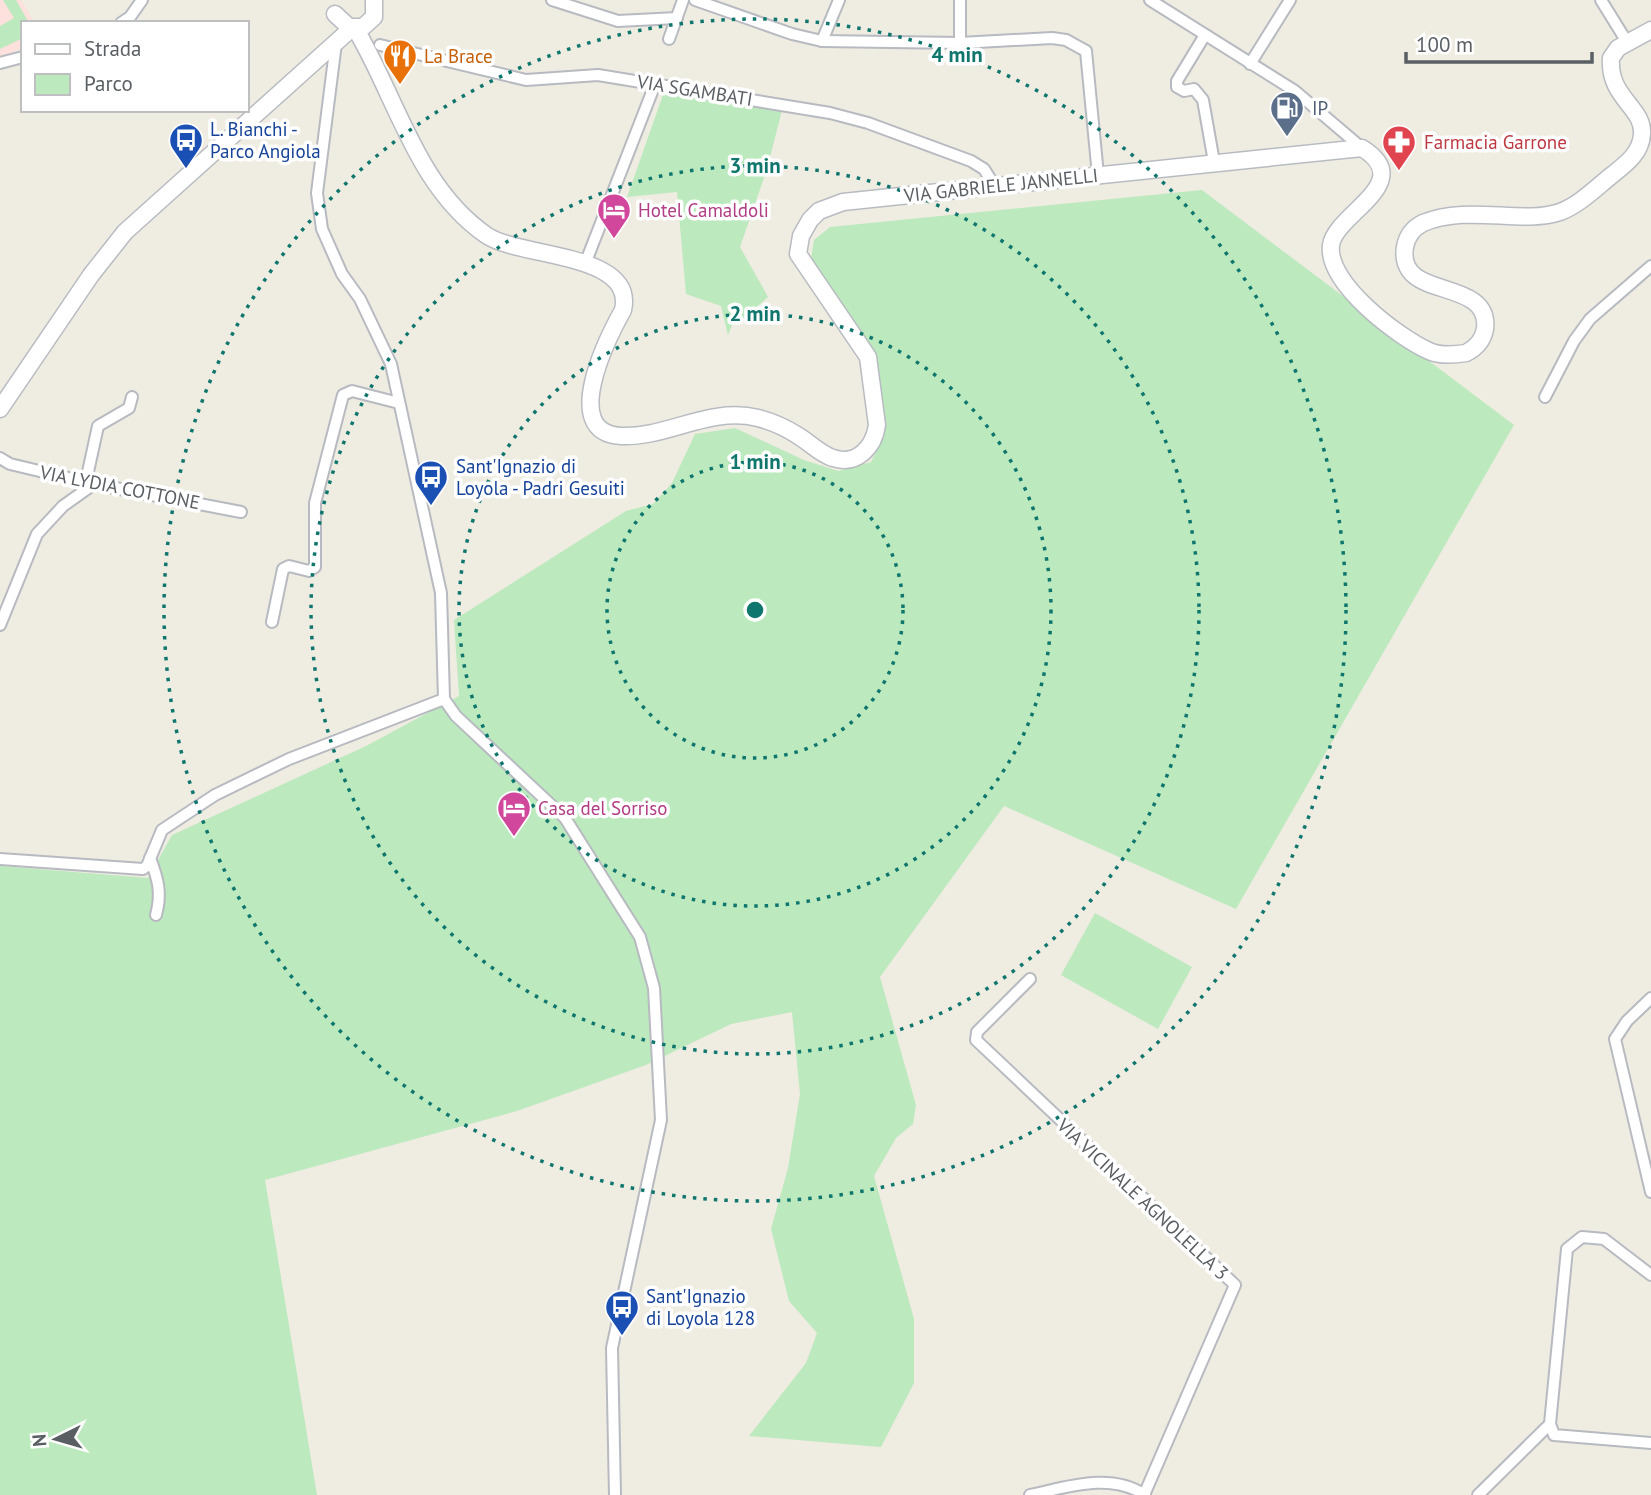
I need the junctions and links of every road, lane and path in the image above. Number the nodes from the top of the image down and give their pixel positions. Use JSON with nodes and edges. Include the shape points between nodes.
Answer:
{"nodes":[{"id":1,"x":142,"y":0,"type":"edge"},
{"id":2,"x":552,"y":0,"type":"edge"},
{"id":3,"x":683,"y":0,"type":"edge"},
{"id":4,"x":695,"y":0,"type":"edge"},
{"id":5,"x":839,"y":0,"type":"edge"},
{"id":6,"x":960,"y":0,"type":"edge"},
{"id":7,"x":1290,"y":0,"type":"edge"},
{"id":8,"x":1601,"y":0,"type":"edge"},
{"id":9,"x":375,"y":1,"type":"edge"},
{"id":10,"x":1152,"y":1,"type":"edge"},
{"id":11,"x":335,"y":7,"type":"edge"},
{"id":12,"x":677,"y":18,"type":"junction"},
{"id":13,"x":124,"y":21,"type":"edge"},
{"id":14,"x":359,"y":26,"type":"junction"},
{"id":15,"x":1651,"y":30,"type":"edge"},
{"id":16,"x":1205,"y":35,"type":"junction"},
{"id":17,"x":669,"y":39,"type":"dead end"},
{"id":18,"x":336,"y":40,"type":"junction"},
{"id":19,"x":822,"y":40,"type":"junction"},
{"id":20,"x":1627,"y":41,"type":"junction"},
{"id":21,"x":960,"y":43,"type":"junction"},
{"id":22,"x":375,"y":50,"type":"junction"},
{"id":23,"x":21,"y":58,"type":"edge"},
{"id":24,"x":0,"y":63,"type":"edge"},
{"id":25,"x":1250,"y":64,"type":"junction"},
{"id":26,"x":652,"y":92,"type":"dead end"},
{"id":27,"x":1362,"y":148,"type":"junction"},
{"id":28,"x":1214,"y":162,"type":"junction"},
{"id":29,"x":1098,"y":175,"type":"junction"},
{"id":30,"x":993,"y":185,"type":"junction"},
{"id":31,"x":585,"y":264,"type":"junction"},
{"id":32,"x":1651,"y":266,"type":"edge"},
{"id":33,"x":132,"y":397,"type":"dead end"},
{"id":34,"x":1545,"y":397,"type":"dead end"},
{"id":35,"x":399,"y":402,"type":"junction"},
{"id":36,"x":0,"y":409,"type":"edge"},
{"id":37,"x":0,"y":458,"type":"edge"},
{"id":38,"x":90,"y":482,"type":"junction"},
{"id":39,"x":241,"y":512,"type":"dead end"},
{"id":40,"x":272,"y":622,"type":"dead end"},
{"id":41,"x":0,"y":625,"type":"edge"},
{"id":42,"x":444,"y":699,"type":"junction"},
{"id":43,"x":150,"y":858,"type":"junction"},
{"id":44,"x":0,"y":859,"type":"edge"},
{"id":45,"x":156,"y":915,"type":"dead end"},
{"id":46,"x":1030,"y":979,"type":"dead end"},
{"id":47,"x":1651,"y":998,"type":"edge"},
{"id":48,"x":1645,"y":1150,"type":"edge"},
{"id":49,"x":1651,"y":1192,"type":"edge"},
{"id":50,"x":1651,"y":1275,"type":"edge"},
{"id":51,"x":1550,"y":1424,"type":"junction"},
{"id":52,"x":1651,"y":1443,"type":"edge"},
{"id":53,"x":615,"y":1495,"type":"edge"},
{"id":54,"x":1030,"y":1495,"type":"edge"},
{"id":55,"x":1144,"y":1495,"type":"edge"},
{"id":56,"x":1478,"y":1495,"type":"edge"}],
"edges":[{"from":1,"to":13,"type":"street"},
{"from":2,"to":12,"type":"street","via":[[618,21]]},
{"from":3,"to":12,"type":"street"},
{"from":4,"to":19,"type":"street"},
{"from":5,"to":19,"type":"street"},
{"from":6,"to":21,"type":"street"},
{"from":7,"to":25,"type":"street"},
{"from":8,"to":20,"type":"street"},
{"from":9,"to":14,"type":"main road","name":"VIA GABRIELE JANNELLI","via":[[375,13]]},
{"from":10,"to":16,"type":"street"},
{"from":11,"to":14,"type":"main road","via":[[343,25]]},
{"from":11,"to":18,"type":"main road"},
{"from":12,"to":17,"type":"street"},
{"from":14,"to":18,"type":"main road"},
{"from":14,"to":22,"type":"main road","name":"VIA GABRIELE JANNELLI"},
{"from":15,"to":20,"type":"main road"},
{"from":16,"to":25,"type":"street"},
{"from":16,"to":28,"type":"street","via":[[1177,87],[1194,89],[1203,100]]},
{"from":18,"to":35,"type":"street","via":[[318,209],[342,274],[360,299],[391,364]]},
{"from":18,"to":36,"type":"main road","via":[[125,232]]},
{"from":19,"to":21,"type":"street"},
{"from":20,"to":27,"type":"main road","via":[[1611,58],[1610,71],[1619,95],[1642,125],[1640,145],[1632,159],[1562,211],[1543,216],[1492,213],[1444,217],[1410,233],[1404,253],[1412,274],[1477,304],[1485,320],[1481,340],[1466,353],[1430,351],[1402,335],[1360,301],[1331,258],[1336,231],[1371,198],[1380,178],[1373,154]]},
{"from":21,"to":29,"type":"street","via":[[1052,38],[1086,51]]},
{"from":22,"to":30,"type":"street","name":"VIA SGAMBATI","via":[[526,80],[598,75],[830,113],[868,122],[971,161],[984,169]]},
{"from":22,"to":31,"type":"main road","name":"VIA GABRIELE JANNELLI","via":[[429,176],[456,208],[487,237]]},
{"from":23,"to":24,"type":"street"},
{"from":25,"to":27,"type":"street","via":[[1295,91]]},
{"from":26,"to":31,"type":"street"},
{"from":27,"to":28,"type":"main road","name":"VIA GABRIELE JANNELLI"},
{"from":28,"to":29,"type":"main road","name":"VIA GABRIELE JANNELLI"},
{"from":29,"to":30,"type":"main road","name":"VIA GABRIELE JANNELLI"},
{"from":30,"to":31,"type":"main road","name":"VIA GABRIELE JANNELLI","via":[[844,202],[819,211],[801,236],[798,254],[868,356],[876,436],[855,458],[834,459],[796,434],[759,418],[731,415],[621,436],[602,429],[590,412],[590,392],[623,310],[624,292],[615,278]]},
{"from":32,"to":34,"type":"street","via":[[1590,319]]},
{"from":33,"to":38,"type":"street","via":[[129,408],[98,426]]},
{"from":35,"to":40,"type":"street","via":[[352,391],[342,398],[315,503],[316,567],[309,571],[283,569]]},
{"from":35,"to":42,"type":"street","via":[[441,593]]},
{"from":37,"to":38,"type":"street","name":"VIA LYDIA COTTONE"},
{"from":38,"to":39,"type":"street","name":"VIA LYDIA COTTONE"},
{"from":38,"to":41,"type":"street","via":[[37,534]]},
{"from":42,"to":43,"type":"street","via":[[289,759],[215,795],[162,830]]},
{"from":42,"to":53,"type":"street","via":[[456,716],[565,818],[640,937],[654,988],[661,1120],[612,1348]]},
{"from":43,"to":44,"type":"street","via":[[143,869]]},
{"from":43,"to":45,"type":"street","via":[[159,880]]},
{"from":46,"to":55,"type":"street","name":"VIA VICINALE AGNOLELLA 3","via":[[977,1032],[981,1048],[1236,1285]]},
{"from":47,"to":48,"type":"street","via":[[1627,1020],[1615,1039]]},
{"from":48,"to":49,"type":"street"},
{"from":50,"to":51,"type":"street","via":[[1604,1239],[1581,1237],[1567,1250]]},
{"from":51,"to":52,"type":"street","via":[[1554,1435]]},
{"from":51,"to":56,"type":"street"},
{"from":54,"to":55,"type":"street","via":[[1113,1482],[1127,1484]]}]}
